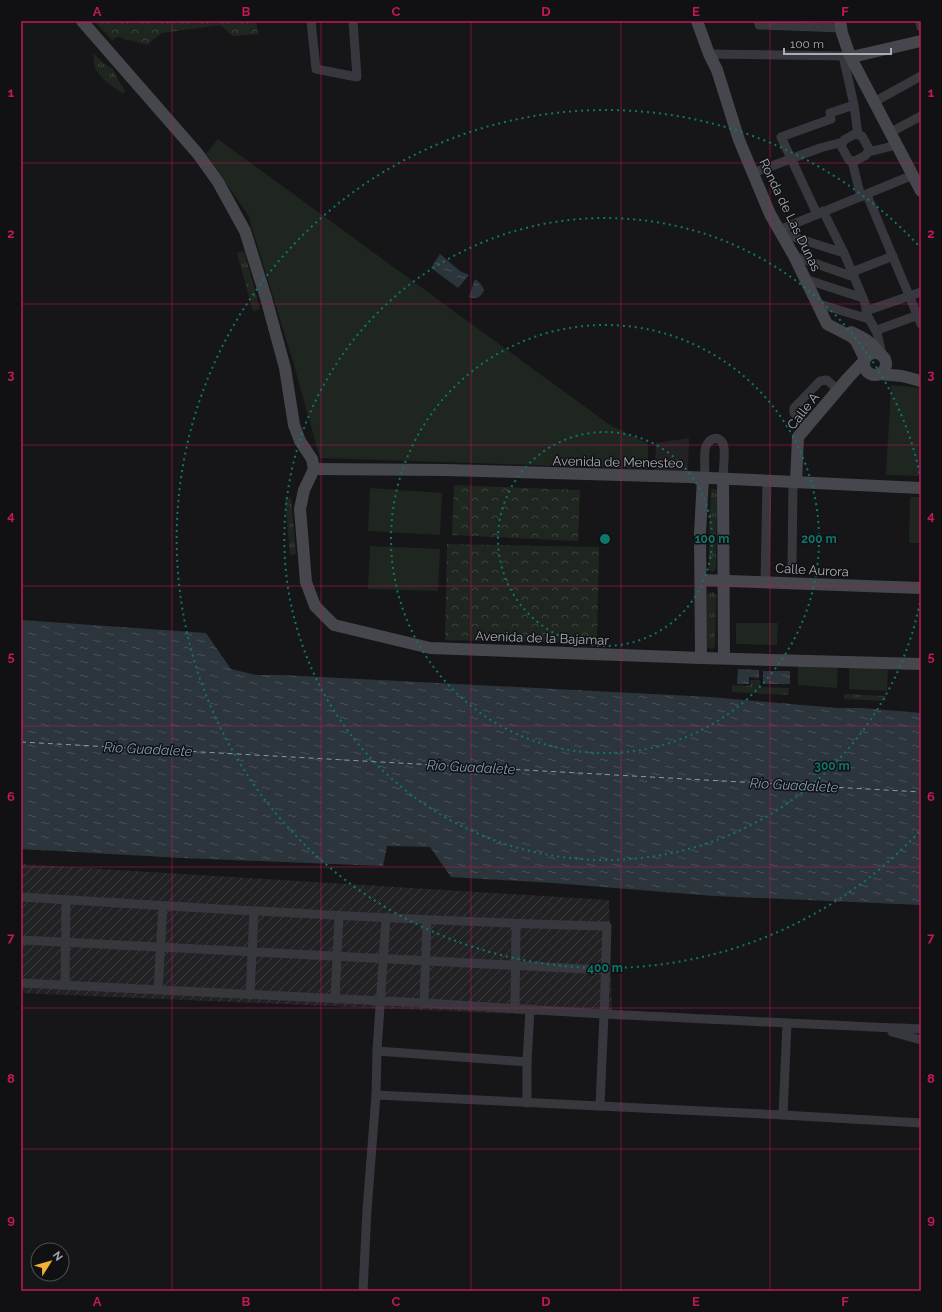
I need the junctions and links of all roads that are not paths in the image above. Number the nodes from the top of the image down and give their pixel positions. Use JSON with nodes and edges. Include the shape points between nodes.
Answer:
{"nodes":[{"id":1,"x":82,"y":21,"type":"edge"},
{"id":2,"x":311,"y":21,"type":"edge"},
{"id":3,"x":353,"y":21,"type":"edge"},
{"id":4,"x":697,"y":21,"type":"edge"},
{"id":5,"x":758,"y":21,"type":"edge"},
{"id":6,"x":920,"y":21,"type":"edge"},
{"id":7,"x":841,"y":24,"type":"edge"},
{"id":8,"x":921,"y":26,"type":"edge"},
{"id":9,"x":921,"y":41,"type":"edge"},
{"id":10,"x":709,"y":54,"type":"junction"},
{"id":11,"x":846,"y":56,"type":"junction"},
{"id":12,"x":921,"y":76,"type":"edge"},
{"id":13,"x":874,"y":102,"type":"junction"},
{"id":14,"x":854,"y":105,"type":"junction"},
{"id":15,"x":921,"y":116,"type":"edge"},
{"id":16,"x":891,"y":132,"type":"junction"},
{"id":17,"x":858,"y":135,"type":"junction"},
{"id":18,"x":843,"y":142,"type":"junction"},
{"id":19,"x":897,"y":145,"type":"junction"},
{"id":20,"x":868,"y":152,"type":"junction"},
{"id":21,"x":790,"y":159,"type":"junction"},
{"id":22,"x":852,"y":161,"type":"junction"},
{"id":23,"x":753,"y":173,"type":"junction"},
{"id":24,"x":913,"y":175,"type":"junction"},
{"id":25,"x":921,"y":191,"type":"edge"},
{"id":26,"x":864,"y":196,"type":"junction"},
{"id":27,"x":820,"y":212,"type":"junction"},
{"id":28,"x":780,"y":231,"type":"junction"},
{"id":29,"x":844,"y":253,"type":"junction"},
{"id":30,"x":794,"y":256,"type":"junction"},
{"id":31,"x":893,"y":256,"type":"junction"},
{"id":32,"x":853,"y":274,"type":"junction"},
{"id":33,"x":805,"y":279,"type":"junction"},
{"id":34,"x":921,"y":292,"type":"edge"},
{"id":35,"x":863,"y":298,"type":"junction"},
{"id":36,"x":816,"y":303,"type":"junction"},
{"id":37,"x":919,"y":314,"type":"edge"},
{"id":38,"x":868,"y":315,"type":"junction"},
{"id":39,"x":827,"y":324,"type":"junction"},
{"id":40,"x":921,"y":324,"type":"edge"},
{"id":41,"x":877,"y":333,"type":"junction"},
{"id":42,"x":864,"y":360,"type":"junction"},
{"id":43,"x":879,"y":365,"type":"junction"},
{"id":44,"x":921,"y":381,"type":"edge"},
{"id":45,"x":840,"y":388,"type":"junction"},
{"id":46,"x":807,"y":425,"type":"junction"},
{"id":47,"x":314,"y":469,"type":"junction"},
{"id":48,"x":704,"y":478,"type":"junction"},
{"id":49,"x":723,"y":479,"type":"junction"},
{"id":50,"x":767,"y":481,"type":"junction"},
{"id":51,"x":794,"y":482,"type":"junction"},
{"id":52,"x":921,"y":488,"type":"edge"},
{"id":53,"x":792,"y":568,"type":"dead end"},
{"id":54,"x":701,"y":580,"type":"junction"},
{"id":55,"x":722,"y":581,"type":"junction"},
{"id":56,"x":765,"y":582,"type":"junction"},
{"id":57,"x":921,"y":588,"type":"edge"},
{"id":58,"x":701,"y":658,"type":"junction"},
{"id":59,"x":724,"y":658,"type":"junction"},
{"id":60,"x":921,"y":664,"type":"edge"},
{"id":61,"x":21,"y":897,"type":"edge"},
{"id":62,"x":66,"y":900,"type":"junction"},
{"id":63,"x":163,"y":906,"type":"junction"},
{"id":64,"x":254,"y":912,"type":"junction"},
{"id":65,"x":339,"y":915,"type":"junction"},
{"id":66,"x":386,"y":918,"type":"junction"},
{"id":67,"x":428,"y":920,"type":"junction"},
{"id":68,"x":516,"y":924,"type":"junction"},
{"id":69,"x":21,"y":940,"type":"edge"},
{"id":70,"x":66,"y":942,"type":"junction"},
{"id":71,"x":161,"y":947,"type":"junction"},
{"id":72,"x":252,"y":952,"type":"junction"},
{"id":73,"x":336,"y":956,"type":"junction"},
{"id":74,"x":383,"y":959,"type":"junction"},
{"id":75,"x":426,"y":961,"type":"junction"},
{"id":76,"x":516,"y":965,"type":"junction"},
{"id":77,"x":605,"y":970,"type":"junction"},
{"id":78,"x":21,"y":983,"type":"edge"},
{"id":79,"x":66,"y":985,"type":"junction"},
{"id":80,"x":158,"y":990,"type":"junction"},
{"id":81,"x":250,"y":995,"type":"junction"},
{"id":82,"x":335,"y":999,"type":"junction"},
{"id":83,"x":380,"y":1001,"type":"junction"},
{"id":84,"x":424,"y":1003,"type":"junction"},
{"id":85,"x":515,"y":1008,"type":"junction"},
{"id":86,"x":530,"y":1009,"type":"junction"},
{"id":87,"x":604,"y":1014,"type":"junction"},
{"id":88,"x":787,"y":1023,"type":"junction"},
{"id":89,"x":882,"y":1028,"type":"junction"},
{"id":90,"x":921,"y":1029,"type":"edge"},
{"id":91,"x":921,"y":1040,"type":"edge"},
{"id":92,"x":376,"y":1052,"type":"junction"},
{"id":93,"x":527,"y":1062,"type":"junction"},
{"id":94,"x":376,"y":1095,"type":"junction"},
{"id":95,"x":527,"y":1103,"type":"junction"},
{"id":96,"x":600,"y":1106,"type":"junction"},
{"id":97,"x":783,"y":1115,"type":"junction"},
{"id":98,"x":921,"y":1123,"type":"edge"},
{"id":99,"x":363,"y":1291,"type":"edge"}],
"edges":[{"from":1,"to":47,"type":"street","via":[[198,154],[218,182],[245,231],[285,368],[294,425],[300,441],[312,459]]},
{"from":2,"to":3,"type":"street","via":[[316,69],[357,77]]},
{"from":4,"to":10,"type":"street","name":"Ronda de Las Dunas"},
{"from":5,"to":7,"type":"street","via":[[759,25]]},
{"from":6,"to":8,"type":"street"},
{"from":7,"to":11,"type":"street"},
{"from":9,"to":11,"type":"street"},
{"from":10,"to":11,"type":"street"},
{"from":10,"to":23,"type":"street","name":"Ronda de Las Dunas"},
{"from":11,"to":13,"type":"street"},
{"from":11,"to":14,"type":"street"},
{"from":12,"to":13,"type":"street"},
{"from":13,"to":16,"type":"street"},
{"from":14,"to":17,"type":"street"},
{"from":14,"to":21,"type":"street","via":[[830,113],[831,119],[781,137]]},
{"from":15,"to":16,"type":"street"},
{"from":16,"to":19,"type":"street"},
{"from":17,"to":18,"type":"street","via":[[855,134]]},
{"from":17,"to":20,"type":"street","via":[[862,136]]},
{"from":18,"to":21,"type":"street"},
{"from":18,"to":22,"type":"street","via":[[841,146]]},
{"from":19,"to":20,"type":"street"},
{"from":19,"to":24,"type":"street"},
{"from":20,"to":22,"type":"street"},
{"from":21,"to":23,"type":"street"},
{"from":21,"to":27,"type":"street"},
{"from":22,"to":26,"type":"street"},
{"from":23,"to":28,"type":"street","name":"Ronda de Las Dunas"},
{"from":24,"to":25,"type":"street"},
{"from":24,"to":26,"type":"street"},
{"from":26,"to":27,"type":"street"},
{"from":26,"to":31,"type":"street"},
{"from":27,"to":28,"type":"street"},
{"from":27,"to":29,"type":"street"},
{"from":28,"to":29,"type":"street"},
{"from":28,"to":30,"type":"street","name":"Ronda de Las Dunas"},
{"from":29,"to":32,"type":"street"},
{"from":30,"to":32,"type":"street"},
{"from":30,"to":33,"type":"street","name":"Ronda de Las Dunas"},
{"from":31,"to":32,"type":"street"},
{"from":31,"to":37,"type":"street"},
{"from":32,"to":35,"type":"street"},
{"from":33,"to":35,"type":"street"},
{"from":33,"to":36,"type":"street","name":"Ronda de Las Dunas"},
{"from":34,"to":38,"type":"street"},
{"from":35,"to":38,"type":"street"},
{"from":36,"to":38,"type":"street"},
{"from":36,"to":39,"type":"street","name":"Ronda de Las Dunas"},
{"from":37,"to":40,"type":"street"},
{"from":37,"to":41,"type":"street","via":[[880,329]]},
{"from":38,"to":41,"type":"street"},
{"from":39,"to":42,"type":"street","via":[[852,337],[859,345]]},
{"from":39,"to":43,"type":"street","via":[[849,331],[870,342],[876,348]]},
{"from":41,"to":43,"type":"street"},
{"from":42,"to":43,"type":"street","via":[[865,369]]},
{"from":42,"to":43,"type":"street","via":[[872,353]]},
{"from":42,"to":45,"type":"street","name":"Calle A"},
{"from":43,"to":44,"type":"street","via":[[902,376]]},
{"from":43,"to":45,"type":"street","name":"Calle A"},
{"from":45,"to":46,"type":"street","name":"Calle A"},
{"from":45,"to":46,"type":"street","via":[[827,380],[820,381],[794,408],[794,413]]},
{"from":46,"to":51,"type":"street","name":"Calle A","via":[[798,437]]},
{"from":47,"to":48,"type":"street","name":"Avenida de Menesteo","via":[[445,470]]},
{"from":47,"to":58,"type":"street","name":"Avenida de la Bajamar","via":[[304,490],[300,509],[306,582],[314,606],[334,625],[430,648]]},
{"from":48,"to":49,"type":"street","name":"Avenida de Menesteo"},
{"from":48,"to":49,"type":"street","via":[[705,450],[710,440],[718,438],[724,447]]},
{"from":48,"to":54,"type":"street","via":[[700,533]]},
{"from":49,"to":50,"type":"street","name":"Avenida de Menesteo"},
{"from":49,"to":55,"type":"street"},
{"from":50,"to":51,"type":"street","name":"Avenida de Menesteo"},
{"from":50,"to":56,"type":"street"},
{"from":51,"to":52,"type":"street","name":"Avenida de Menesteo"},
{"from":51,"to":53,"type":"street"},
{"from":54,"to":55,"type":"street","name":"Calle Aurora"},
{"from":54,"to":58,"type":"street"},
{"from":55,"to":56,"type":"street","name":"Calle Aurora"},
{"from":55,"to":59,"type":"street"},
{"from":56,"to":57,"type":"street","name":"Calle Aurora"},
{"from":58,"to":59,"type":"street","name":"Avenida de la Bajamar"},
{"from":59,"to":60,"type":"street","name":"Avenida de la Bajamar"},
{"from":61,"to":62,"type":"street"},
{"from":62,"to":63,"type":"street"},
{"from":62,"to":70,"type":"street"},
{"from":63,"to":64,"type":"street"},
{"from":63,"to":71,"type":"street"},
{"from":64,"to":65,"type":"street"},
{"from":64,"to":72,"type":"street"},
{"from":65,"to":66,"type":"street"},
{"from":65,"to":73,"type":"street"},
{"from":66,"to":67,"type":"street"},
{"from":66,"to":74,"type":"street"},
{"from":67,"to":68,"type":"street"},
{"from":67,"to":75,"type":"street"},
{"from":68,"to":76,"type":"street"},
{"from":68,"to":77,"type":"street","via":[[607,926]]},
{"from":69,"to":70,"type":"street"},
{"from":70,"to":71,"type":"street"},
{"from":70,"to":79,"type":"street"},
{"from":71,"to":72,"type":"street"},
{"from":71,"to":80,"type":"street"},
{"from":72,"to":73,"type":"street"},
{"from":72,"to":81,"type":"street"},
{"from":73,"to":74,"type":"street"},
{"from":73,"to":82,"type":"street"},
{"from":74,"to":75,"type":"street"},
{"from":74,"to":83,"type":"street"},
{"from":75,"to":76,"type":"street"},
{"from":75,"to":84,"type":"street"},
{"from":76,"to":77,"type":"street"},
{"from":76,"to":85,"type":"street"},
{"from":77,"to":87,"type":"street"},
{"from":78,"to":79,"type":"street"},
{"from":79,"to":80,"type":"street"},
{"from":80,"to":81,"type":"street"},
{"from":81,"to":82,"type":"street"},
{"from":82,"to":83,"type":"street"},
{"from":83,"to":84,"type":"street"},
{"from":83,"to":92,"type":"street"},
{"from":84,"to":85,"type":"street"},
{"from":85,"to":86,"type":"street"},
{"from":86,"to":87,"type":"street"},
{"from":86,"to":93,"type":"street"},
{"from":87,"to":88,"type":"street"},
{"from":87,"to":96,"type":"street"},
{"from":88,"to":89,"type":"street"},
{"from":88,"to":97,"type":"street"},
{"from":89,"to":90,"type":"street"},
{"from":89,"to":91,"type":"street"},
{"from":92,"to":93,"type":"street"},
{"from":92,"to":94,"type":"street"},
{"from":93,"to":95,"type":"street"},
{"from":94,"to":95,"type":"street"},
{"from":94,"to":99,"type":"street"},
{"from":95,"to":96,"type":"street"},
{"from":96,"to":97,"type":"street"},
{"from":97,"to":98,"type":"street"}]}
